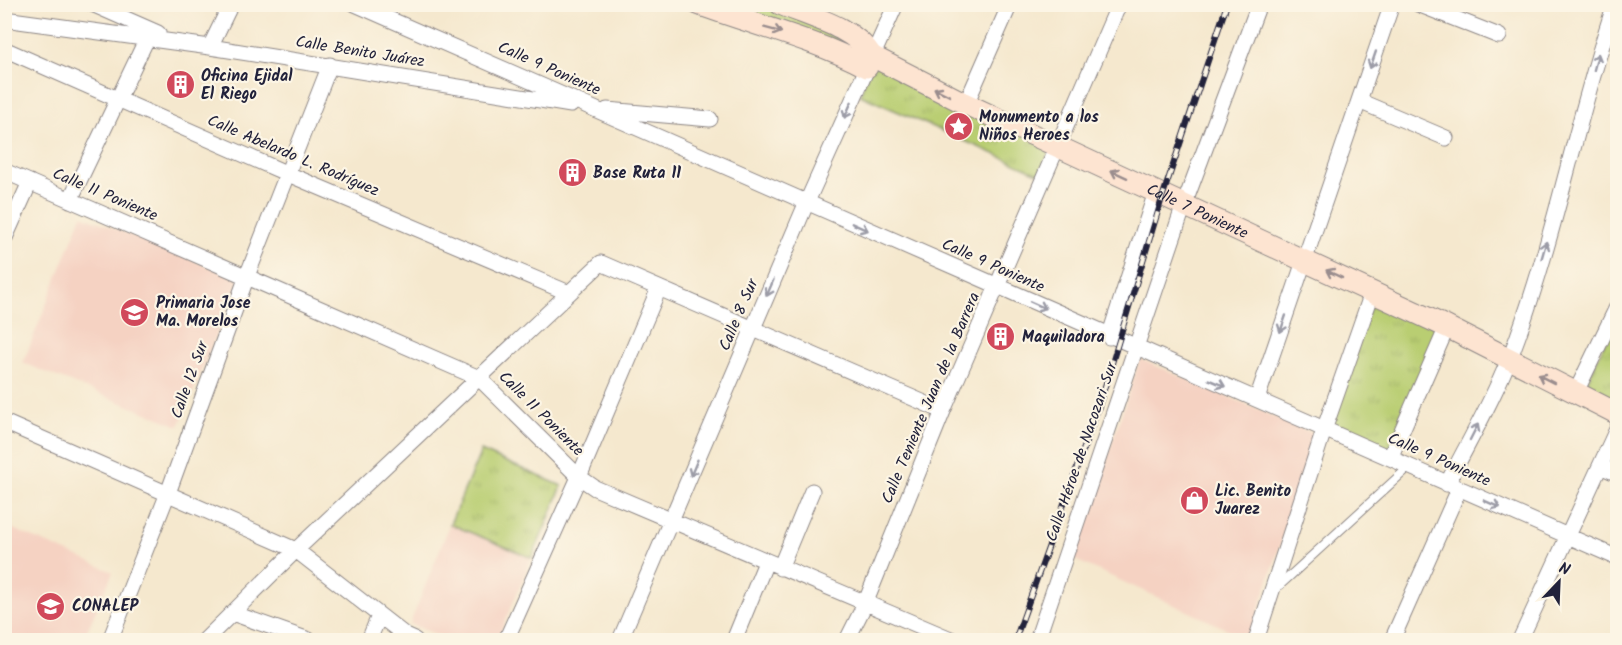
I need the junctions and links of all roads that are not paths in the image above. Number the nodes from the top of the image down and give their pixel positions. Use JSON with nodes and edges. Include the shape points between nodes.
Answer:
{"nodes":[{"id":1,"x":92,"y":4,"type":"edge"},
{"id":2,"x":231,"y":4,"type":"edge"},
{"id":3,"x":355,"y":4,"type":"edge"},
{"id":4,"x":698,"y":4,"type":"edge"},
{"id":5,"x":780,"y":4,"type":"edge"},
{"id":6,"x":896,"y":4,"type":"edge"},
{"id":7,"x":1010,"y":4,"type":"edge"},
{"id":8,"x":1119,"y":4,"type":"edge"},
{"id":9,"x":1259,"y":4,"type":"edge"},
{"id":10,"x":1392,"y":4,"type":"edge"},
{"id":11,"x":1418,"y":4,"type":"edge"},
{"id":12,"x":1615,"y":4,"type":"edge"},
{"id":13,"x":743,"y":12,"type":"edge"},
{"id":14,"x":4,"y":20,"type":"edge"},
{"id":15,"x":149,"y":34,"type":"junction"},
{"id":16,"x":1499,"y":36,"type":"dead end"},
{"id":17,"x":210,"y":47,"type":"junction"},
{"id":18,"x":4,"y":49,"type":"edge"},
{"id":19,"x":870,"y":62,"type":"junction"},
{"id":20,"x":330,"y":65,"type":"junction"},
{"id":21,"x":117,"y":98,"type":"junction"},
{"id":22,"x":1359,"y":100,"type":"junction"},
{"id":23,"x":966,"y":104,"type":"junction"},
{"id":24,"x":595,"y":109,"type":"junction"},
{"id":25,"x":710,"y":119,"type":"dead end"},
{"id":26,"x":1446,"y":138,"type":"dead end"},
{"id":27,"x":1058,"y":146,"type":"junction"},
{"id":28,"x":4,"y":171,"type":"edge"},
{"id":29,"x":288,"y":174,"type":"junction"},
{"id":30,"x":30,"y":182,"type":"junction"},
{"id":31,"x":1156,"y":192,"type":"junction"},
{"id":32,"x":70,"y":200,"type":"junction"},
{"id":33,"x":806,"y":204,"type":"junction"},
{"id":34,"x":1184,"y":205,"type":"junction"},
{"id":35,"x":4,"y":240,"type":"edge"},
{"id":36,"x":1305,"y":261,"type":"junction"},
{"id":37,"x":247,"y":276,"type":"junction"},
{"id":38,"x":997,"y":287,"type":"junction"},
{"id":39,"x":658,"y":288,"type":"junction"},
{"id":40,"x":569,"y":293,"type":"junction"},
{"id":41,"x":1372,"y":293,"type":"junction"},
{"id":42,"x":1617,"y":305,"type":"edge"},
{"id":43,"x":1447,"y":327,"type":"junction"},
{"id":44,"x":753,"y":328,"type":"junction"},
{"id":45,"x":1109,"y":337,"type":"junction"},
{"id":46,"x":1136,"y":348,"type":"junction"},
{"id":47,"x":1508,"y":359,"type":"junction"},
{"id":48,"x":479,"y":378,"type":"junction"},
{"id":49,"x":1575,"y":394,"type":"junction"},
{"id":50,"x":1257,"y":399,"type":"junction"},
{"id":51,"x":943,"y":411,"type":"junction"},
{"id":52,"x":1616,"y":414,"type":"edge"},
{"id":53,"x":4,"y":422,"type":"edge"},
{"id":54,"x":1324,"y":429,"type":"junction"},
{"id":55,"x":1390,"y":458,"type":"junction"},
{"id":56,"x":1600,"y":466,"type":"junction"},
{"id":57,"x":1409,"y":467,"type":"junction"},
{"id":58,"x":1617,"y":474,"type":"edge"},
{"id":59,"x":579,"y":477,"type":"junction"},
{"id":60,"x":1453,"y":487,"type":"junction"},
{"id":61,"x":812,"y":491,"type":"dead end"},
{"id":62,"x":168,"y":493,"type":"junction"},
{"id":63,"x":671,"y":521,"type":"junction"},
{"id":64,"x":1568,"y":537,"type":"junction"},
{"id":65,"x":296,"y":550,"type":"junction"},
{"id":66,"x":1617,"y":558,"type":"edge"},
{"id":67,"x":773,"y":565,"type":"junction"},
{"id":68,"x":1274,"y":587,"type":"junction"},
{"id":69,"x":865,"y":604,"type":"junction"},
{"id":70,"x":232,"y":613,"type":"junction"},
{"id":71,"x":379,"y":615,"type":"junction"},
{"id":72,"x":924,"y":635,"type":"edge"},
{"id":73,"x":110,"y":640,"type":"edge"},
{"id":74,"x":205,"y":640,"type":"edge"},
{"id":75,"x":309,"y":640,"type":"edge"},
{"id":76,"x":369,"y":640,"type":"edge"},
{"id":77,"x":416,"y":640,"type":"edge"},
{"id":78,"x":506,"y":640,"type":"edge"},
{"id":79,"x":620,"y":640,"type":"edge"},
{"id":80,"x":734,"y":640,"type":"edge"},
{"id":81,"x":847,"y":640,"type":"edge"},
{"id":82,"x":953,"y":640,"type":"edge"},
{"id":83,"x":1037,"y":640,"type":"edge"},
{"id":84,"x":1256,"y":640,"type":"edge"},
{"id":85,"x":1392,"y":640,"type":"edge"},
{"id":86,"x":1520,"y":640,"type":"edge"}],
"edges":[{"from":1,"to":15,"type":"street"},
{"from":2,"to":17,"type":"street"},
{"from":3,"to":24,"type":"street","name":"Calle 9 Poniente"},
{"from":4,"to":13,"type":"main road","name":"Calle 7 Poniente"},
{"from":5,"to":19,"type":"main road","name":"Calle 7 Poniente","via":[[845,31]]},
{"from":6,"to":19,"type":"street","name":"Calle 8 Sur"},
{"from":7,"to":23,"type":"street"},
{"from":8,"to":27,"type":"street","name":"Calle Teniente Juan de la Barrera"},
{"from":9,"to":34,"type":"street","name":"Calle Héroe de Nacozari Sur"},
{"from":10,"to":22,"type":"street","one_way":true},
{"from":11,"to":16,"type":"street"},
{"from":47,"to":12,"type":"street","one_way":true,"via":[[1532,293]]},
{"from":13,"to":19,"type":"main road","name":"Calle 7 Poniente","one_way":true,"via":[[777,30]]},
{"from":14,"to":15,"type":"street","name":"Calle Benito Juárez"},
{"from":15,"to":17,"type":"street","name":"Calle Benito Juárez"},
{"from":15,"to":21,"type":"street"},
{"from":17,"to":20,"type":"street","name":"Calle Benito Juárez"},
{"from":18,"to":21,"type":"street","name":"Calle Abelardo L. Rodríguez"},
{"from":23,"to":19,"type":"main road","name":"Calle 7 Poniente","one_way":true},
{"from":19,"to":33,"type":"street","name":"Calle 8 Sur","one_way":true},
{"from":20,"to":24,"type":"street","name":"Calle Benito Juárez"},
{"from":20,"to":29,"type":"street","name":"Calle 12 Sur"},
{"from":21,"to":29,"type":"street","name":"Calle Abelardo L. Rodríguez"},
{"from":21,"to":32,"type":"street"},
{"from":22,"to":26,"type":"street"},
{"from":22,"to":36,"type":"street"},
{"from":23,"to":27,"type":"main road","name":"Calle 7 Poniente"},
{"from":24,"to":25,"type":"street","name":"Calle Benito Juárez"},
{"from":24,"to":33,"type":"street","name":"Calle 9 Poniente"},
{"from":31,"to":27,"type":"main road","name":"Calle 7 Poniente","one_way":true},
{"from":27,"to":38,"type":"street","name":"Calle Teniente Juan de la Barrera"},
{"from":28,"to":30,"type":"street","name":"Calle 11 Poniente"},
{"from":29,"to":37,"type":"street","name":"Calle 12 Sur"},
{"from":29,"to":40,"type":"street","name":"Calle Abelardo L. Rodríguez"},
{"from":30,"to":32,"type":"street","name":"Calle 11 Poniente"},
{"from":30,"to":35,"type":"street"},
{"from":31,"to":34,"type":"main road","name":"Calle 7 Poniente"},
{"from":31,"to":45,"type":"street"},
{"from":32,"to":37,"type":"street","name":"Calle 11 Poniente"},
{"from":33,"to":38,"type":"street","name":"Calle 9 Poniente","one_way":true},
{"from":33,"to":44,"type":"street","name":"Calle 8 Sur","one_way":true},
{"from":34,"to":36,"type":"main road","name":"Calle 7 Poniente"},
{"from":34,"to":46,"type":"street","name":"Calle Héroe de Nacozari Sur"},
{"from":41,"to":36,"type":"main road","name":"Calle 7 Poniente","one_way":true},
{"from":36,"to":50,"type":"street","one_way":true},
{"from":37,"to":48,"type":"street","name":"Calle 11 Poniente"},
{"from":37,"to":62,"type":"street","name":"Calle 12 Sur"},
{"from":38,"to":45,"type":"street","name":"Calle 9 Poniente","one_way":true},
{"from":38,"to":51,"type":"street","name":"Calle Teniente Juan de la Barrera"},
{"from":39,"to":40,"type":"street","via":[[601,263]]},
{"from":39,"to":44,"type":"street"},
{"from":39,"to":59,"type":"street"},
{"from":40,"to":48,"type":"street"},
{"from":41,"to":43,"type":"main road","name":"Calle 7 Poniente"},
{"from":41,"to":54,"type":"street"},
{"from":42,"to":49,"type":"street"},
{"from":43,"to":47,"type":"main road","name":"Calle 7 Poniente"},
{"from":43,"to":55,"type":"street"},
{"from":44,"to":51,"type":"street"},
{"from":44,"to":63,"type":"street","name":"Calle 8 Sur","one_way":true},
{"from":45,"to":46,"type":"street","name":"Calle 9 Poniente"},
{"from":46,"to":50,"type":"street","name":"Calle 9 Poniente","one_way":true},
{"from":46,"to":83,"type":"street","name":"Calle Héroe de Nacozari Sur"},
{"from":49,"to":47,"type":"main road","name":"Calle 7 Poniente","one_way":true},
{"from":60,"to":47,"type":"street","one_way":true},
{"from":48,"to":59,"type":"street","name":"Calle 11 Poniente"},
{"from":48,"to":65,"type":"street"},
{"from":49,"to":52,"type":"main road","name":"Calle 7 Poniente"},
{"from":50,"to":54,"type":"street","name":"Calle 9 Poniente"},
{"from":51,"to":69,"type":"street","name":"Calle Teniente Juan de la Barrera"},
{"from":52,"to":56,"type":"street"},
{"from":53,"to":62,"type":"street"},
{"from":54,"to":55,"type":"street","name":"Calle 9 Poniente"},
{"from":54,"to":68,"type":"street"},
{"from":55,"to":57,"type":"street","name":"Calle 9 Poniente"},
{"from":56,"to":58,"type":"street"},
{"from":56,"to":64,"type":"street"},
{"from":57,"to":60,"type":"street","name":"Calle 9 Poniente"},
{"from":57,"to":68,"type":"lane"},
{"from":59,"to":63,"type":"street","name":"Calle 11 Poniente","via":[[595,488]]},
{"from":59,"to":78,"type":"street"},
{"from":60,"to":64,"type":"street","name":"Calle 9 Poniente","one_way":true},
{"from":60,"to":85,"type":"street"},
{"from":61,"to":67,"type":"street"},
{"from":62,"to":65,"type":"street"},
{"from":62,"to":73,"type":"street","name":"Calle 12 Sur"},
{"from":63,"to":67,"type":"street","name":"Calle 11 Poniente"},
{"from":63,"to":79,"type":"street","name":"Calle 8 Sur"},
{"from":64,"to":66,"type":"street","name":"Calle 9 Poniente"},
{"from":64,"to":86,"type":"street"},
{"from":65,"to":70,"type":"street"},
{"from":65,"to":71,"type":"street"},
{"from":67,"to":69,"type":"street","name":"Calle 11 Poniente"},
{"from":67,"to":80,"type":"street"},
{"from":68,"to":84,"type":"street"},
{"from":69,"to":72,"type":"street","name":"Calle 11 Poniente"},
{"from":69,"to":81,"type":"street","name":"Calle Teniente Juan de la Barrera"},
{"from":70,"to":74,"type":"street"},
{"from":70,"to":75,"type":"street"},
{"from":71,"to":76,"type":"street"},
{"from":71,"to":77,"type":"street"},
{"from":72,"to":82,"type":"street","name":"Calle 11 Poniente"}]}
